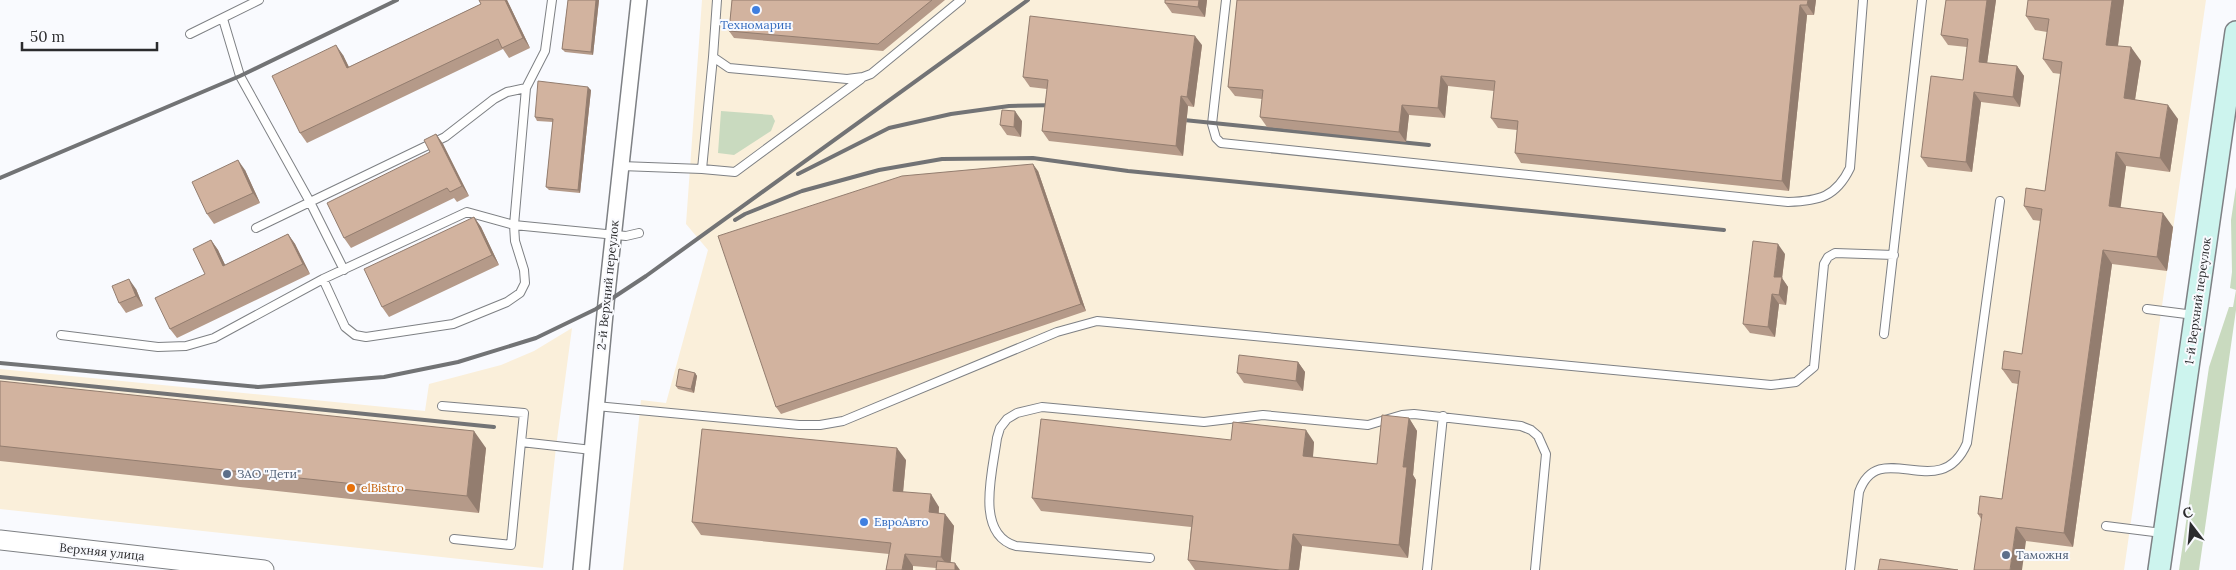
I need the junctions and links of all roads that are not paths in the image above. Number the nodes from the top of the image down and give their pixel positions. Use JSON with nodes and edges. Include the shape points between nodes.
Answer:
{"nodes":[{"id":1,"x":259,"y":0,"type":"edge"},
{"id":2,"x":552,"y":0,"type":"edge"},
{"id":3,"x":639,"y":0,"type":"edge"},
{"id":4,"x":717,"y":0,"type":"edge"},
{"id":5,"x":962,"y":0,"type":"edge"},
{"id":6,"x":1226,"y":0,"type":"edge"},
{"id":7,"x":1864,"y":0,"type":"edge"},
{"id":8,"x":1922,"y":0,"type":"edge"},
{"id":9,"x":223,"y":20,"type":"junction"},
{"id":10,"x":2236,"y":32,"type":"edge"},
{"id":11,"x":190,"y":34,"type":"dead end"},
{"id":12,"x":713,"y":57,"type":"junction"},
{"id":13,"x":2234,"y":66,"type":"edge"},
{"id":14,"x":863,"y":77,"type":"junction"},
{"id":15,"x":526,"y":88,"type":"junction"},
{"id":16,"x":621,"y":166,"type":"junction"},
{"id":17,"x":702,"y":169,"type":"junction"},
{"id":18,"x":2000,"y":201,"type":"dead end"},
{"id":19,"x":310,"y":202,"type":"junction"},
{"id":20,"x":514,"y":225,"type":"junction"},
{"id":21,"x":256,"y":228,"type":"dead end"},
{"id":22,"x":638,"y":233,"type":"dead end"},
{"id":23,"x":613,"y":235,"type":"junction"},
{"id":24,"x":1894,"y":255,"type":"junction"},
{"id":25,"x":344,"y":270,"type":"junction"},
{"id":26,"x":323,"y":279,"type":"junction"},
{"id":27,"x":2147,"y":310,"type":"dead end"},
{"id":28,"x":2196,"y":315,"type":"junction"},
{"id":29,"x":1884,"y":334,"type":"dead end"},
{"id":30,"x":61,"y":335,"type":"dead end"},
{"id":31,"x":442,"y":406,"type":"dead end"},
{"id":32,"x":596,"y":406,"type":"junction"},
{"id":33,"x":1443,"y":416,"type":"junction"},
{"id":34,"x":521,"y":442,"type":"junction"},
{"id":35,"x":592,"y":450,"type":"junction"},
{"id":36,"x":2106,"y":526,"type":"dead end"},
{"id":37,"x":2164,"y":533,"type":"junction"},
{"id":38,"x":454,"y":539,"type":"dead end"},
{"id":39,"x":0,"y":540,"type":"edge"},
{"id":40,"x":1150,"y":558,"type":"dead end"},
{"id":41,"x":264,"y":570,"type":"edge"},
{"id":42,"x":581,"y":570,"type":"edge"},
{"id":43,"x":1427,"y":570,"type":"edge"},
{"id":44,"x":1535,"y":570,"type":"edge"},
{"id":45,"x":1850,"y":570,"type":"edge"},
{"id":46,"x":2159,"y":570,"type":"edge"}],
"edges":[{"from":1,"to":9,"type":"lane"},
{"from":2,"to":15,"type":"lane","via":[[545,51]]},
{"from":3,"to":16,"type":"street","name":"2-й Верхний переулок"},
{"from":4,"to":12,"type":"lane"},
{"from":5,"to":14,"type":"lane","via":[[871,74]]},
{"from":6,"to":7,"type":"lane","via":[[1212,124],[1216,138],[1222,143],[1804,202],[1826,196],[1843,182],[1850,168]]},
{"from":8,"to":24,"type":"lane"},
{"from":9,"to":11,"type":"lane"},
{"from":9,"to":19,"type":"lane","via":[[240,76]]},
{"from":10,"to":13,"type":"main road","name":"1-й Верхний переулок"},
{"from":12,"to":14,"type":"lane","via":[[729,68],[847,79]]},
{"from":12,"to":17,"type":"lane"},
{"from":13,"to":28,"type":"main road","name":"1-й Верхний переулок"},
{"from":14,"to":17,"type":"lane","via":[[735,172]]},
{"from":15,"to":19,"type":"lane","via":[[494,99],[445,137]]},
{"from":15,"to":20,"type":"lane"},
{"from":16,"to":17,"type":"lane"},
{"from":16,"to":23,"type":"street","name":"2-й Верхний переулок"},
{"from":18,"to":45,"type":"lane","via":[[1967,443],[1955,463],[1940,470],[1924,472],[1887,468],[1869,474],[1858,492]]},
{"from":19,"to":21,"type":"lane"},
{"from":19,"to":25,"type":"lane"},
{"from":20,"to":23,"type":"lane"},
{"from":20,"to":25,"type":"lane","via":[[467,212]]},
{"from":20,"to":26,"type":"lane","via":[[524,270],[525,283],[520,292],[507,302],[453,324],[366,337],[355,335],[345,327]]},
{"from":22,"to":23,"type":"lane"},
{"from":23,"to":32,"type":"street","name":"2-й Верхний переулок"},
{"from":24,"to":29,"type":"lane"},
{"from":24,"to":32,"type":"lane","via":[[1836,253],[1828,257],[1824,264],[1814,367],[1796,382],[1771,385],[1097,320],[1057,332],[843,421],[820,425]]},
{"from":25,"to":26,"type":"lane"},
{"from":26,"to":30,"type":"lane","via":[[214,338],[186,346],[158,347]]},
{"from":27,"to":28,"type":"lane"},
{"from":28,"to":37,"type":"main road","name":"1-й Верхний переулок"},
{"from":31,"to":34,"type":"lane","via":[[524,413]]},
{"from":32,"to":35,"type":"street","name":"2-й Верхний переулок"},
{"from":33,"to":40,"type":"lane","via":[[1402,415],[1368,425],[1264,415],[1204,422],[1042,407],[1017,412],[1007,419],[997,438],[989,501],[998,536],[1016,546]]},
{"from":33,"to":43,"type":"lane"},
{"from":33,"to":44,"type":"lane","via":[[1509,423],[1531,430],[1538,436],[1546,454]]},
{"from":34,"to":35,"type":"lane"},
{"from":34,"to":38,"type":"lane","via":[[511,545]]},
{"from":35,"to":42,"type":"street","name":"2-й Верхний переулок"},
{"from":36,"to":37,"type":"lane"},
{"from":37,"to":46,"type":"main road","name":"1-й Верхний переулок"},
{"from":39,"to":41,"type":"street","name":"Верхняя улица"}]}
